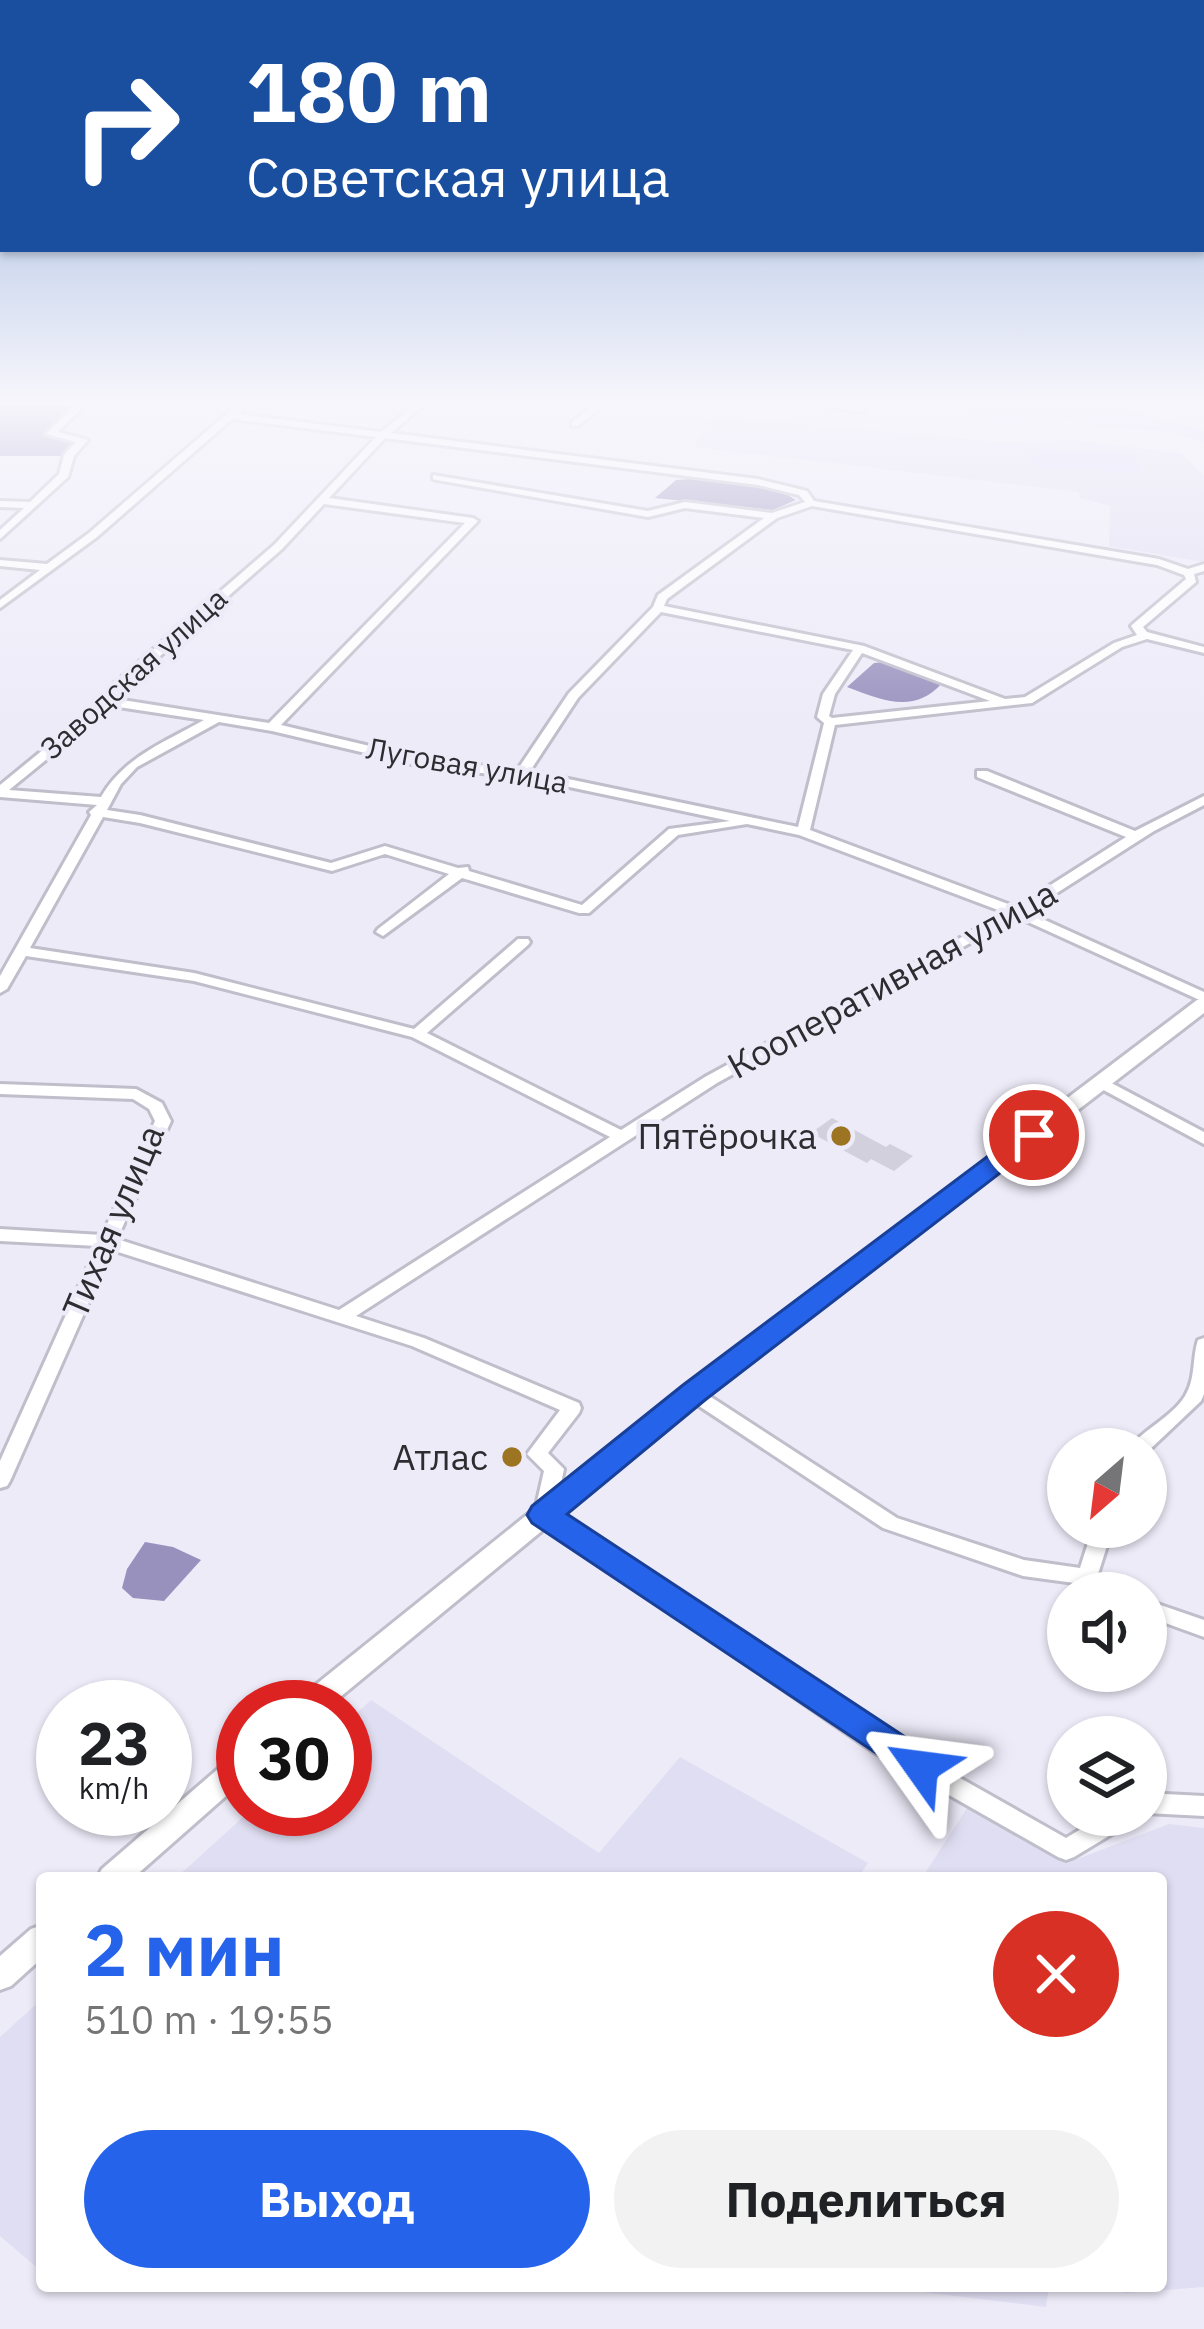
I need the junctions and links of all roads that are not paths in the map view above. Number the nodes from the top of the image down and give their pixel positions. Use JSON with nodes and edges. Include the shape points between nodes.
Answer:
{"nodes":[{"id":1,"x":22,"y":514,"type":"edge"},
{"id":2,"x":118,"y":514,"type":"edge"},
{"id":3,"x":308,"y":514,"type":"edge"},
{"id":4,"x":422,"y":514,"type":"edge"},
{"id":5,"x":749,"y":514,"type":"edge"},
{"id":6,"x":782,"y":514,"type":"edge"},
{"id":7,"x":874,"y":514,"type":"edge"},
{"id":8,"x":773,"y":517,"type":"junction"},
{"id":9,"x":0,"y":536,"type":"edge"},
{"id":10,"x":0,"y":563,"type":"edge"},
{"id":11,"x":1204,"y":567,"type":"edge"},
{"id":12,"x":46,"y":568,"type":"junction"},
{"id":13,"x":1188,"y":573,"type":"junction"},
{"id":14,"x":0,"y":605,"type":"edge"},
{"id":15,"x":658,"y":608,"type":"junction"},
{"id":16,"x":1145,"y":635,"type":"junction"},
{"id":17,"x":860,"y":648,"type":"junction"},
{"id":18,"x":1204,"y":650,"type":"edge"},
{"id":19,"x":109,"y":702,"type":"junction"},
{"id":20,"x":1007,"y":702,"type":"junction"},
{"id":21,"x":216,"y":719,"type":"junction"},
{"id":22,"x":830,"y":722,"type":"junction"},
{"id":23,"x":272,"y":727,"type":"junction"},
{"id":24,"x":522,"y":773,"type":"junction"},
{"id":25,"x":982,"y":775,"type":"dead end"},
{"id":26,"x":0,"y":792,"type":"edge"},
{"id":27,"x":1204,"y":800,"type":"edge"},
{"id":28,"x":99,"y":806,"type":"junction"},
{"id":29,"x":754,"y":821,"type":"junction"},
{"id":30,"x":803,"y":832,"type":"junction"},
{"id":31,"x":1138,"y":836,"type":"junction"},
{"id":32,"x":463,"y":870,"type":"junction"},
{"id":33,"x":1017,"y":912,"type":"junction"},
{"id":34,"x":382,"y":932,"type":"dead end"},
{"id":35,"x":523,"y":942,"type":"dead end"},
{"id":36,"x":22,"y":951,"type":"junction"},
{"id":37,"x":6,"y":968,"type":"edge"},
{"id":38,"x":0,"y":989,"type":"edge"},
{"id":39,"x":1204,"y":1001,"type":"edge"},
{"id":40,"x":417,"y":1034,"type":"junction"},
{"id":41,"x":1102,"y":1083,"type":"junction"},
{"id":42,"x":0,"y":1089,"type":"edge"},
{"id":43,"x":622,"y":1137,"type":"junction"},
{"id":44,"x":1204,"y":1138,"type":"edge"},
{"id":45,"x":0,"y":1235,"type":"edge"},
{"id":46,"x":104,"y":1241,"type":"junction"},
{"id":47,"x":344,"y":1316,"type":"junction"},
{"id":48,"x":1204,"y":1344,"type":"edge"},
{"id":49,"x":694,"y":1393,"type":"junction"},
{"id":50,"x":1162,"y":1428,"type":"edge"},
{"id":51,"x":0,"y":1481,"type":"edge"},
{"id":52,"x":544,"y":1515,"type":"junction"},
{"id":53,"x":1051,"y":1572,"type":"edge"},
{"id":54,"x":1167,"y":1615,"type":"edge"},
{"id":55,"x":1204,"y":1629,"type":"edge"},
{"id":56,"x":341,"y":1680,"type":"edge"},
{"id":57,"x":216,"y":1787,"type":"edge"},
{"id":58,"x":1167,"y":1804,"type":"edge"},
{"id":59,"x":1204,"y":1806,"type":"edge"},
{"id":60,"x":1089,"y":1836,"type":"edge"},
{"id":61,"x":119,"y":1872,"type":"edge"},
{"id":62,"x":36,"y":1944,"type":"edge"},
{"id":63,"x":0,"y":1976,"type":"edge"}],
"edges":[{"from":1,"to":9,"type":"street"},
{"from":2,"to":12,"type":"street"},
{"from":3,"to":19,"type":"street","name":"Заводская улица"},
{"from":4,"to":23,"type":"street","via":[[473,521]]},
{"from":5,"to":8,"type":"street"},
{"from":6,"to":8,"type":"street"},
{"from":7,"to":13,"type":"street"},
{"from":8,"to":15,"type":"street","via":[[662,597]]},
{"from":10,"to":12,"type":"street"},
{"from":11,"to":13,"type":"street"},
{"from":12,"to":14,"type":"street"},
{"from":13,"to":16,"type":"street","via":[[1186,587],[1137,626]]},
{"from":15,"to":17,"type":"street"},
{"from":15,"to":24,"type":"street","via":[[573,696]]},
{"from":16,"to":18,"type":"street"},
{"from":16,"to":20,"type":"street","via":[[1028,700]]},
{"from":17,"to":20,"type":"street"},
{"from":17,"to":22,"type":"street","via":[[829,694],[823,717]]},
{"from":19,"to":21,"type":"street","name":"Луговая улица"},
{"from":19,"to":26,"type":"street","name":"Заводская улица"},
{"from":20,"to":22,"type":"street"},
{"from":21,"to":23,"type":"street","name":"Луговая улица"},
{"from":21,"to":28,"type":"street","name":"Заводская улица","via":[[133,764]]},
{"from":22,"to":30,"type":"street"},
{"from":23,"to":24,"type":"street","name":"Луговая улица","via":[[429,764]]},
{"from":24,"to":29,"type":"street","name":"Луговая улица"},
{"from":25,"to":31,"type":"street"},
{"from":26,"to":28,"type":"street"},
{"from":27,"to":31,"type":"street","name":"Кооперативная улица"},
{"from":28,"to":32,"type":"street","via":[[332,867],[385,850]]},
{"from":28,"to":36,"type":"street","name":"Заводская улица"},
{"from":29,"to":30,"type":"street","name":"Луговая улица"},
{"from":29,"to":32,"type":"street","via":[[674,832],[584,910]]},
{"from":30,"to":33,"type":"street","name":"Луговая улица"},
{"from":31,"to":33,"type":"street","name":"Кооперативная улица"},
{"from":32,"to":34,"type":"street"},
{"from":33,"to":39,"type":"street","name":"Луговая улица"},
{"from":33,"to":43,"type":"street","name":"Кооперативная улица","via":[[784,1037]]},
{"from":35,"to":40,"type":"street"},
{"from":36,"to":37,"type":"street","name":"Заводская улица"},
{"from":36,"to":40,"type":"street","via":[[194,976]]},
{"from":37,"to":38,"type":"street","name":"Заводская улица"},
{"from":39,"to":41,"type":"street"},
{"from":40,"to":43,"type":"street"},
{"from":41,"to":44,"type":"street"},
{"from":41,"to":49,"type":"street"},
{"from":42,"to":46,"type":"street","name":"Тихая улица","via":[[136,1094],[156,1106],[164,1120]]},
{"from":43,"to":47,"type":"street","name":"Кооперативная улица"},
{"from":45,"to":46,"type":"street"},
{"from":46,"to":47,"type":"street"},
{"from":46,"to":51,"type":"street","name":"Тихая улица"},
{"from":47,"to":52,"type":"street","via":[[572,1408],[537,1454],[554,1469]]},
{"from":48,"to":50,"type":"street","via":[[1192,1401]]},
{"from":49,"to":52,"type":"street"},
{"from":49,"to":53,"type":"street","via":[[890,1523]]},
{"from":52,"to":56,"type":"street"},
{"from":52,"to":60,"type":"street","via":[[885,1747],[1066,1850]]},
{"from":54,"to":55,"type":"street"},
{"from":57,"to":61,"type":"street"},
{"from":58,"to":59,"type":"street"},
{"from":62,"to":63,"type":"street"}]}
